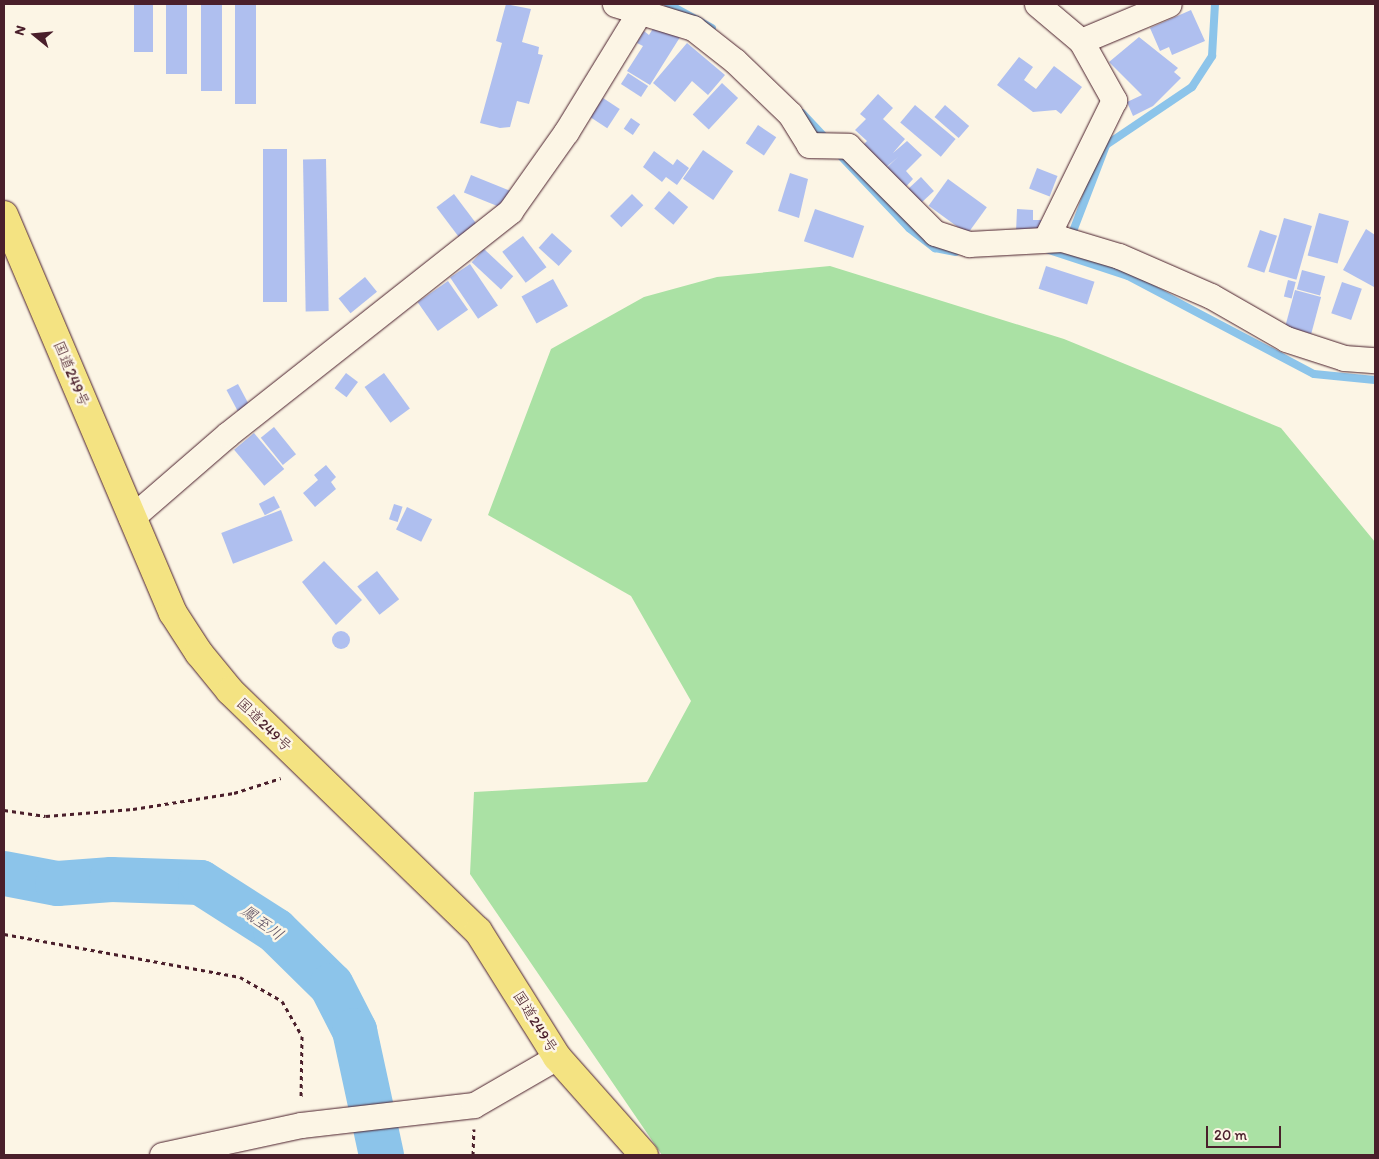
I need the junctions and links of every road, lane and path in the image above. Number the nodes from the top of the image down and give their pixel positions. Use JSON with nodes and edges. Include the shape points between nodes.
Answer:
{"nodes":[{"id":1,"x":615,"y":4,"type":"edge"},
{"id":2,"x":1037,"y":4,"type":"edge"},
{"id":3,"x":1169,"y":4,"type":"edge"},
{"id":4,"x":642,"y":8,"type":"junction"},
{"id":5,"x":1081,"y":41,"type":"junction"},
{"id":6,"x":4,"y":215,"type":"edge"},
{"id":7,"x":1062,"y":241,"type":"junction"},
{"id":8,"x":1375,"y":360,"type":"edge"},
{"id":9,"x":132,"y":518,"type":"junction"},
{"id":10,"x":310,"y":769,"type":"junction"},
{"id":11,"x":4,"y":810,"type":"edge"},
{"id":12,"x":4,"y":934,"type":"edge"},
{"id":13,"x":557,"y":1057,"type":"junction"},
{"id":14,"x":309,"y":1124,"type":"junction"},
{"id":15,"x":162,"y":1155,"type":"edge"},
{"id":16,"x":644,"y":1155,"type":"edge"}],
"edges":[{"from":1,"to":4,"type":"street"},
{"from":2,"to":5,"type":"street"},
{"from":3,"to":5,"type":"street"},
{"from":4,"to":7,"type":"street","via":[[693,28],[736,61],[790,114],[809,145],[848,146],[934,233],[969,244]]},
{"from":4,"to":9,"type":"street","via":[[566,132],[510,210],[228,434]]},
{"from":5,"to":7,"type":"street","via":[[1114,100]]},
{"from":6,"to":9,"type":"highway","name":"国道249号"},
{"from":7,"to":8,"type":"street","via":[[1118,256],[1211,296],[1286,339],[1344,358]]},
{"from":9,"to":10,"type":"highway","name":"国道249号","via":[[173,612],[199,653],[230,691]]},
{"from":10,"to":11,"type":"path","via":[[234,793],[133,809],[46,816]]},
{"from":10,"to":13,"type":"highway","name":"国道249号","via":[[478,931]]},
{"from":12,"to":14,"type":"path","via":[[240,977],[282,1001],[302,1036]]},
{"from":13,"to":14,"type":"street","via":[[474,1105]]},
{"from":13,"to":16,"type":"highway","name":"国道249号"},
{"from":14,"to":15,"type":"street"}]}
